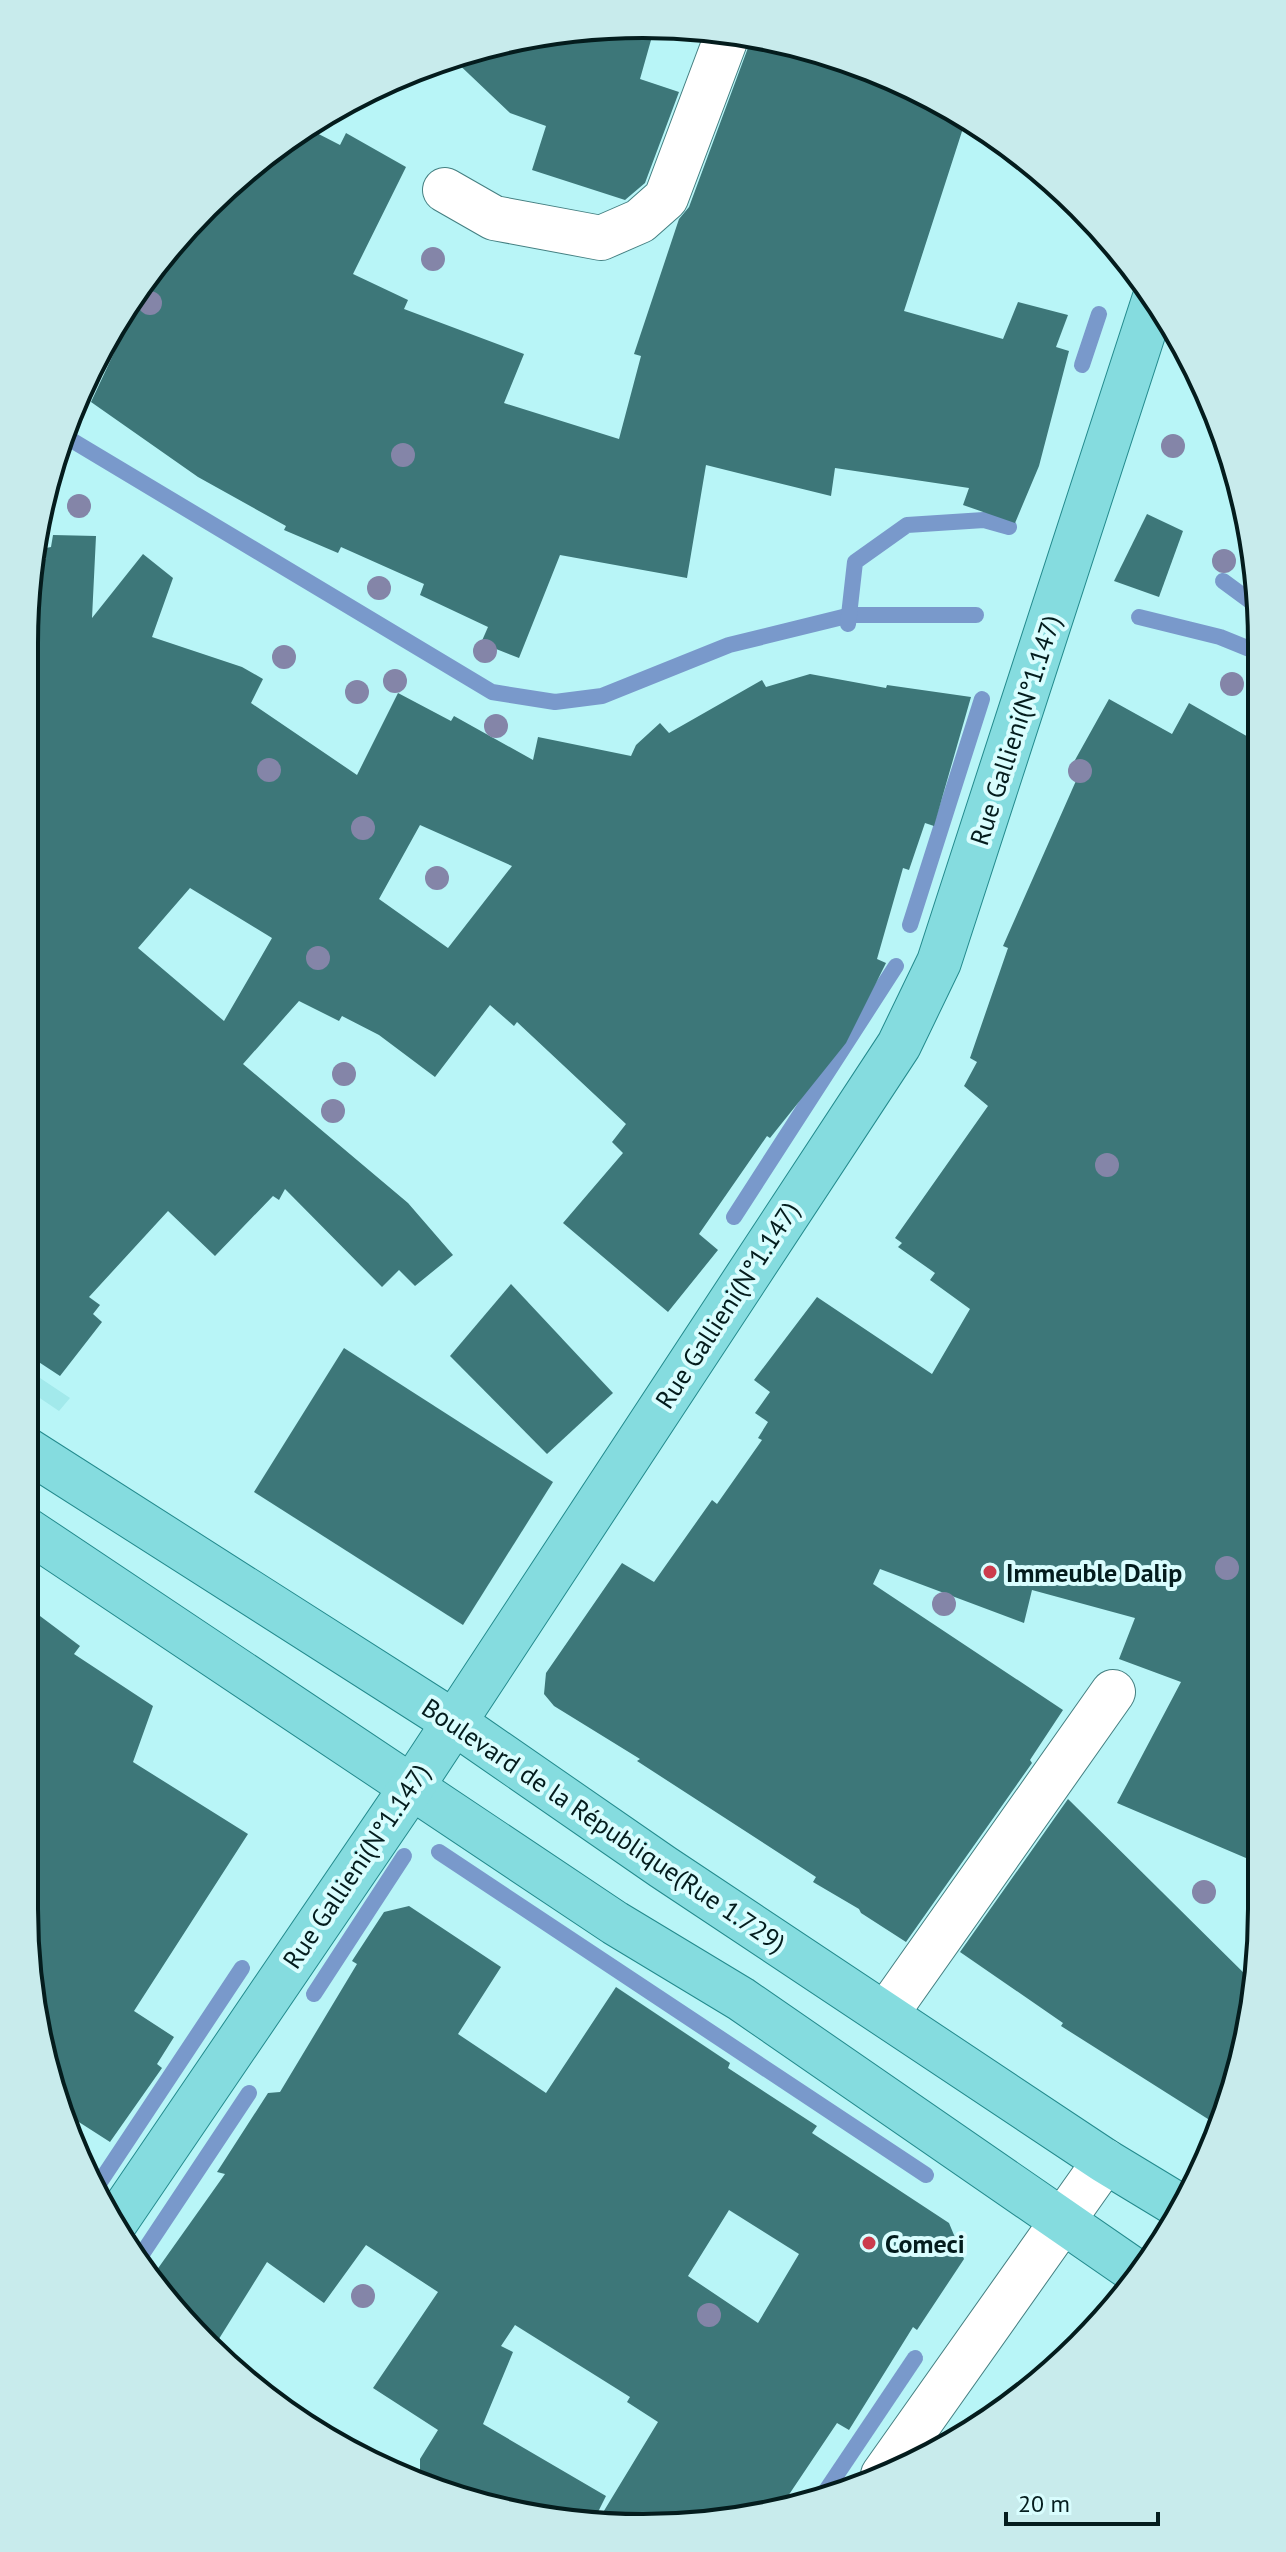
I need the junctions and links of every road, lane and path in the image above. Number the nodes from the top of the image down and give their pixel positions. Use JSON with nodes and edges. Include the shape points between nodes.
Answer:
{"nodes":[{"id":1,"x":724,"y":43,"type":"edge"},
{"id":2,"x":445,"y":190,"type":"dead end"},
{"id":3,"x":1150,"y":313,"type":"edge"},
{"id":4,"x":38,"y":1457,"type":"edge"},
{"id":5,"x":38,"y":1537,"type":"edge"},
{"id":6,"x":1113,"y":1692,"type":"dead end"},
{"id":7,"x":452,"y":1721,"type":"junction"},
{"id":8,"x":413,"y":1785,"type":"junction"},
{"id":9,"x":886,"y":2014,"type":"junction"},
{"id":10,"x":1105,"y":2161,"type":"junction"},
{"id":11,"x":1173,"y":2202,"type":"edge"},
{"id":12,"x":121,"y":2215,"type":"edge"},
{"id":13,"x":1062,"y":2222,"type":"junction"},
{"id":14,"x":1130,"y":2268,"type":"edge"},
{"id":15,"x":894,"y":2460,"type":"edge"}],
"edges":[{"from":1,"to":2,"type":"street","via":[[666,198],[640,221],[601,238],[494,218]]},
{"from":3,"to":7,"type":"main road","name":"Rue Gallieni(N°1.147)","via":[[925,997],[890,1058]]},
{"from":4,"to":7,"type":"main road","name":"Boulevard de la République(Rue 1.729)"},
{"from":5,"to":8,"type":"main road"},
{"from":6,"to":9,"type":"street"},
{"from":7,"to":8,"type":"main road","name":"Rue Gallieni(N°1.147)"},
{"from":7,"to":9,"type":"main road","name":"Boulevard de la République(Rue 1.729)"},
{"from":8,"to":12,"type":"main road","name":"Rue Gallieni(N°1.147)"},
{"from":8,"to":13,"type":"main road","via":[[615,1923],[741,1999]]},
{"from":9,"to":10,"type":"main road","name":"Boulevard de la République(Rue 1.729)"},
{"from":10,"to":11,"type":"main road","name":"Boulevard de la République(Rue 1.729)"},
{"from":10,"to":13,"type":"street"},
{"from":13,"to":14,"type":"main road"},
{"from":13,"to":15,"type":"street"}]}
